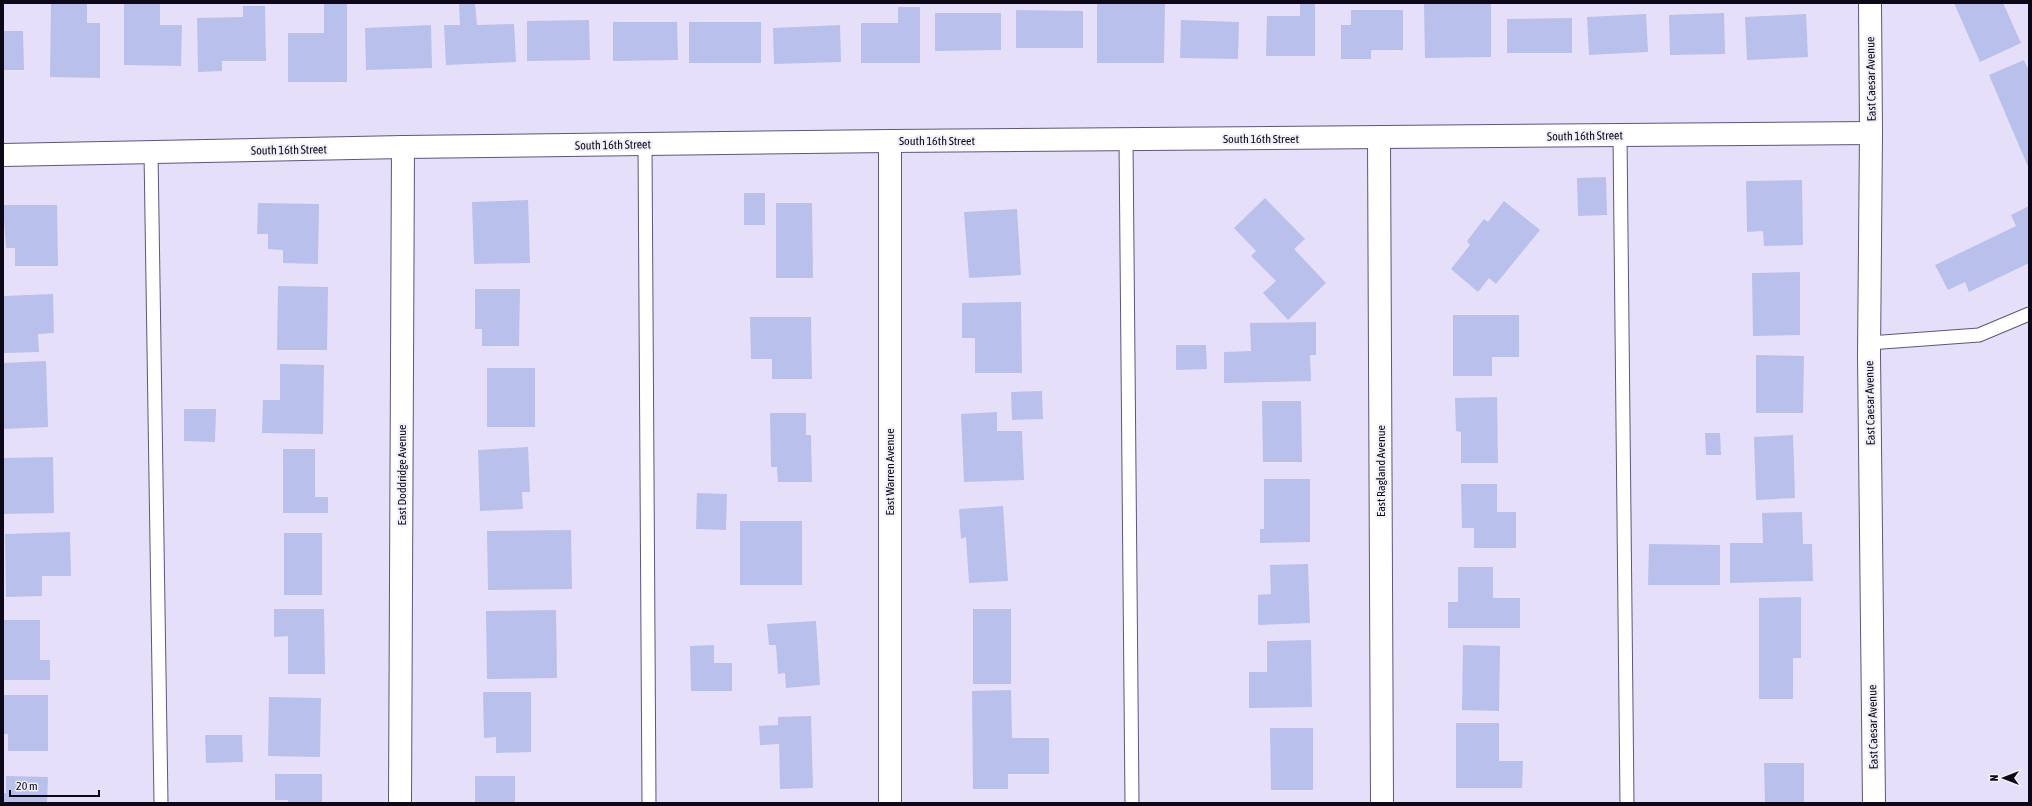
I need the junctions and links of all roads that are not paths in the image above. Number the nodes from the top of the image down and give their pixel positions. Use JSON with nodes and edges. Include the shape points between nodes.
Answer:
{"nodes":[{"id":1,"x":1870,"y":3,"type":"edge"},
{"id":2,"x":1871,"y":134,"type":"junction"},
{"id":3,"x":1620,"y":136,"type":"junction"},
{"id":4,"x":1379,"y":138,"type":"junction"},
{"id":5,"x":1126,"y":140,"type":"junction"},
{"id":6,"x":890,"y":141,"type":"junction"},
{"id":7,"x":645,"y":144,"type":"junction"},
{"id":8,"x":404,"y":147,"type":"junction"},
{"id":9,"x":151,"y":152,"type":"junction"},
{"id":10,"x":3,"y":155,"type":"edge"},
{"id":11,"x":2029,"y":314,"type":"edge"},
{"id":12,"x":1869,"y":343,"type":"junction"},
{"id":13,"x":161,"y":803,"type":"edge"},
{"id":14,"x":400,"y":803,"type":"edge"},
{"id":15,"x":649,"y":803,"type":"edge"},
{"id":16,"x":890,"y":803,"type":"edge"},
{"id":17,"x":1132,"y":803,"type":"edge"},
{"id":18,"x":1382,"y":803,"type":"edge"},
{"id":19,"x":1627,"y":803,"type":"edge"},
{"id":20,"x":1874,"y":803,"type":"edge"}],
"edges":[{"from":1,"to":2,"type":"street","name":"East Caesar Avenue"},
{"from":2,"to":3,"type":"street","name":"South 16th Street"},
{"from":2,"to":12,"type":"street","name":"East Caesar Avenue"},
{"from":3,"to":4,"type":"street","name":"South 16th Street"},
{"from":3,"to":19,"type":"lane"},
{"from":4,"to":5,"type":"street","name":"South 16th Street"},
{"from":4,"to":18,"type":"street","name":"East Ragland Avenue"},
{"from":5,"to":6,"type":"street","name":"South 16th Street"},
{"from":5,"to":17,"type":"lane"},
{"from":6,"to":7,"type":"street","name":"South 16th Street"},
{"from":6,"to":16,"type":"street","name":"East Warren Avenue"},
{"from":7,"to":8,"type":"street","name":"South 16th Street"},
{"from":7,"to":15,"type":"lane"},
{"from":8,"to":9,"type":"street","name":"South 16th Street"},
{"from":8,"to":14,"type":"street","name":"East Doddridge Avenue"},
{"from":9,"to":10,"type":"street","name":"South 16th Street"},
{"from":9,"to":13,"type":"lane"},
{"from":11,"to":12,"type":"lane","via":[[1979,335]]},
{"from":12,"to":20,"type":"street","name":"East Caesar Avenue"}]}
